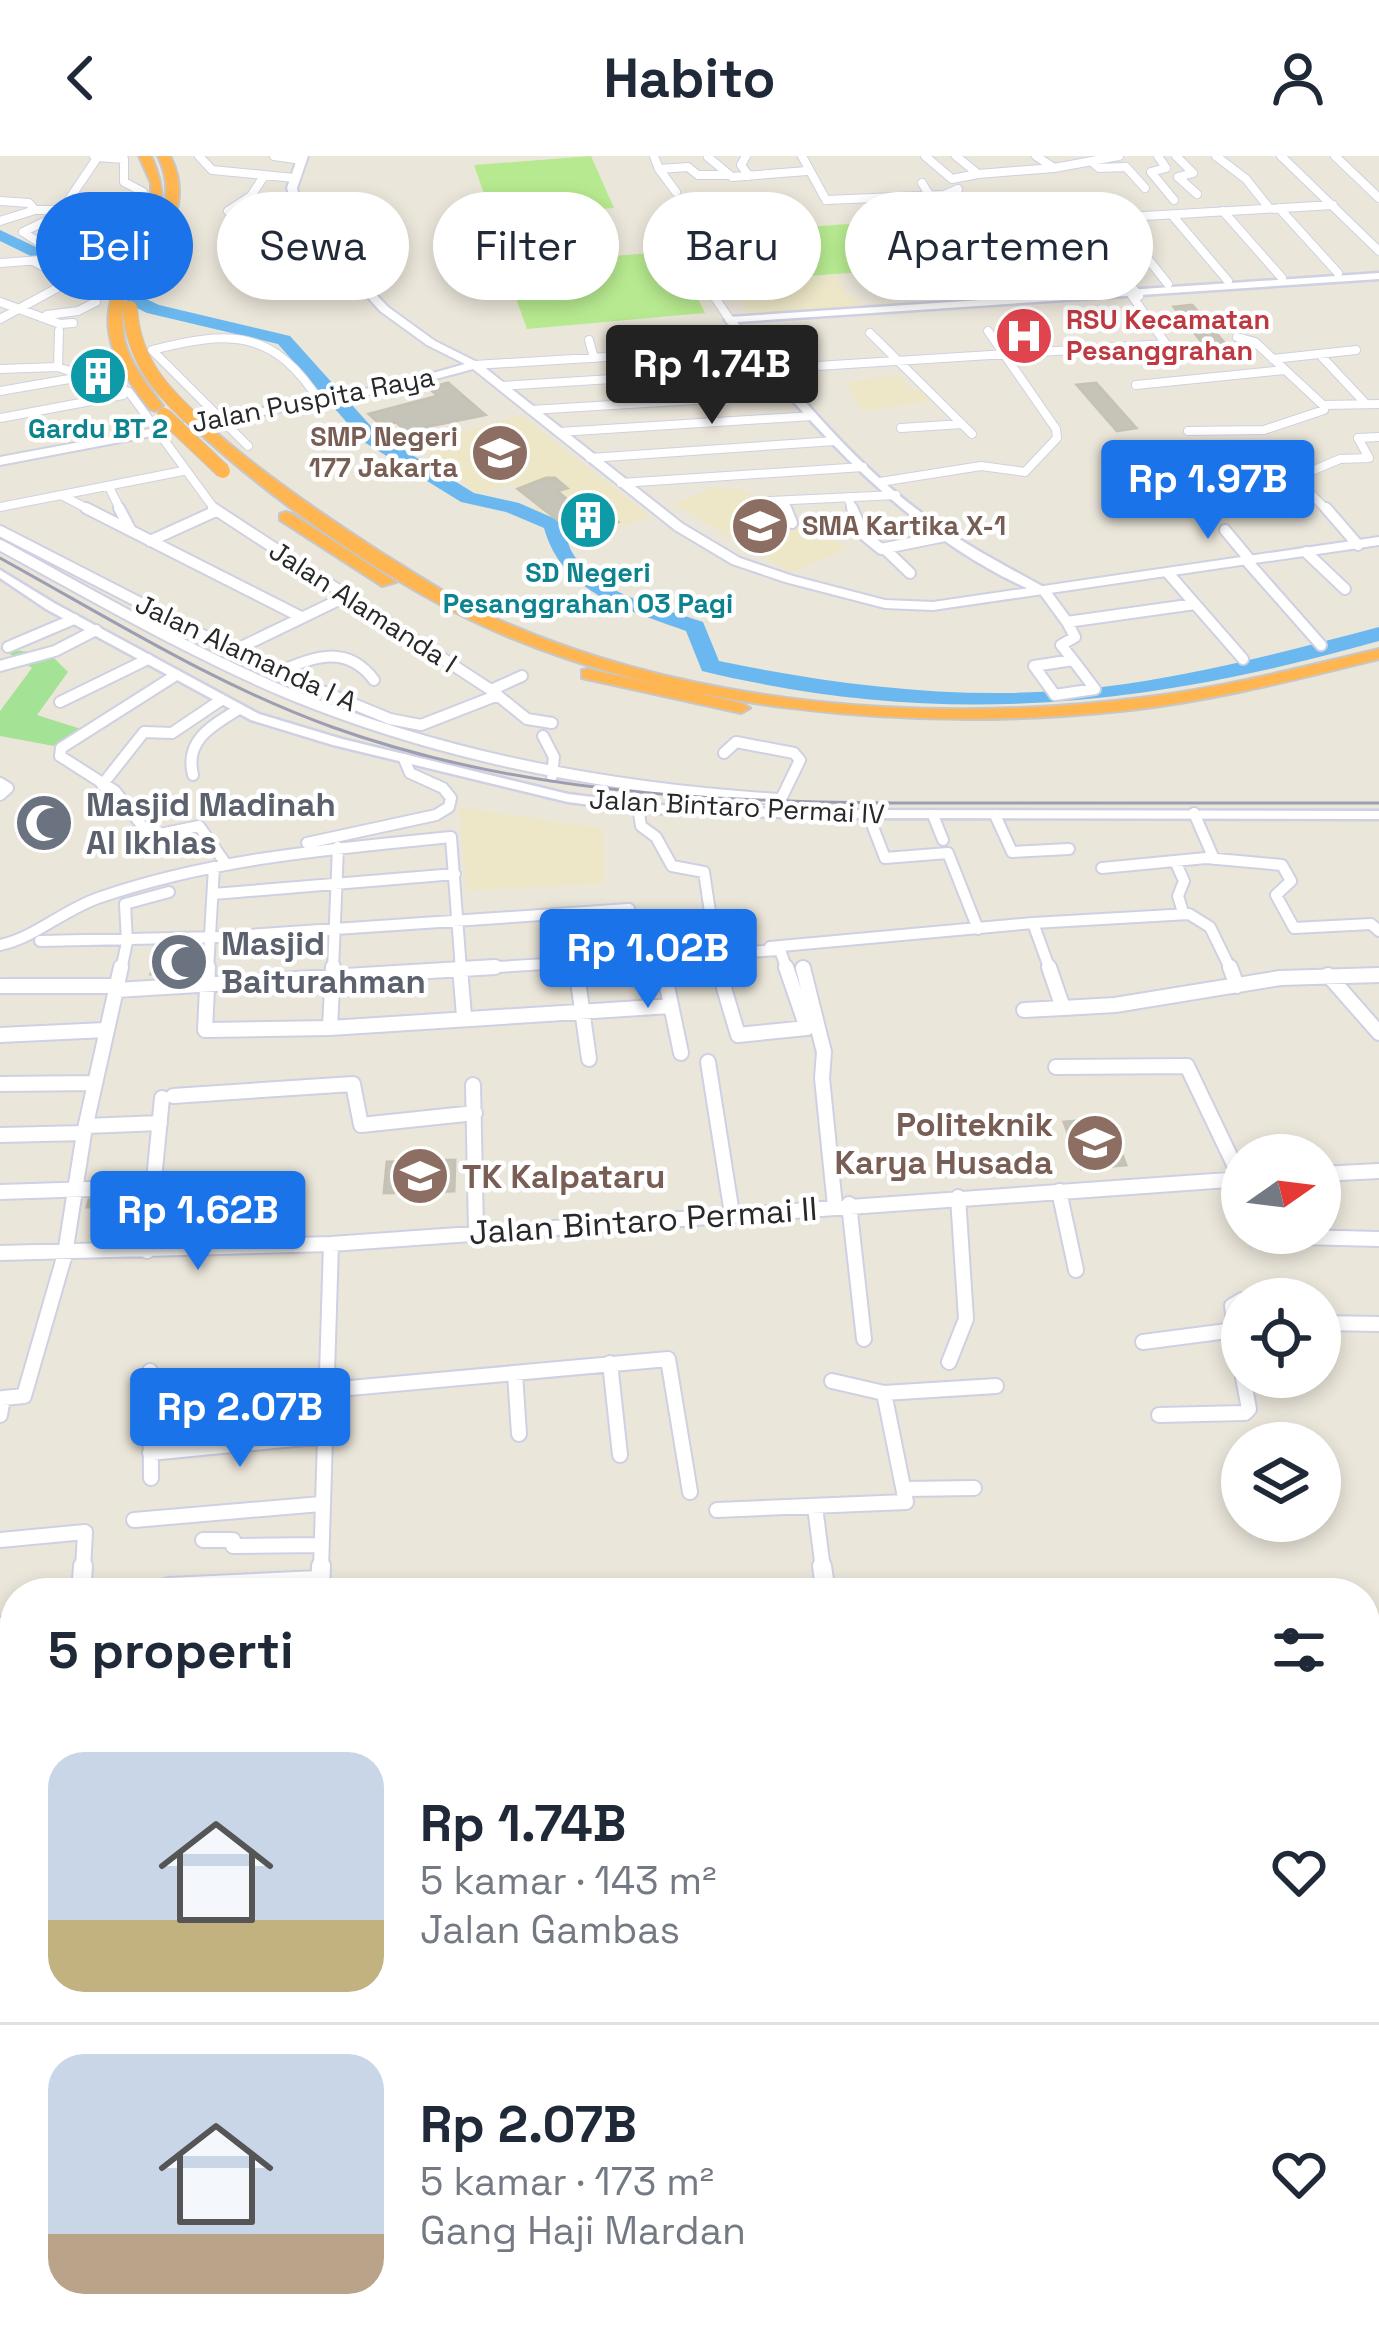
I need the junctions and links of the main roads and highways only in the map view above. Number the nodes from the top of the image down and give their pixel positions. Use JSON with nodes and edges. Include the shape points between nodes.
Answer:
{"nodes":[{"id":1,"x":145,"y":156,"type":"edge"},
{"id":2,"x":164,"y":156,"type":"edge"},
{"id":3,"x":303,"y":158,"type":"edge"},
{"id":4,"x":156,"y":192,"type":"edge"},
{"id":5,"x":175,"y":192,"type":"edge"},
{"id":6,"x":122,"y":300,"type":"edge"},
{"id":7,"x":130,"y":300,"type":"edge"},
{"id":8,"x":475,"y":365,"type":"junction"},
{"id":9,"x":0,"y":458,"type":"edge"},
{"id":10,"x":1379,"y":542,"type":"edge"},
{"id":11,"x":1379,"y":654,"type":"edge"},
{"id":12,"x":1379,"y":670,"type":"edge"}],
"edges":[{"from":1,"to":4,"type":"highway"},
{"from":2,"to":5,"type":"highway"},
{"from":3,"to":8,"type":"main road","via":[[294,178],[296,208],[345,238],[366,290],[384,309]]},
{"from":6,"to":12,"type":"highway","bridge":true,"via":[[113,326],[132,377],[223,471],[459,625],[618,683],[875,724],[1058,724],[1215,707]]},
{"from":7,"to":11,"type":"highway","bridge":true,"via":[[148,374],[243,466],[400,572],[491,622],[613,664],[777,698],[912,711],[1079,709],[1174,699]]},
{"from":8,"to":9,"type":"main road","name":"Jalan Puspita Raya","via":[[144,436]]},
{"from":8,"to":10,"type":"main road","via":[[679,527],[728,557],[832,592],[916,607]]}]}
